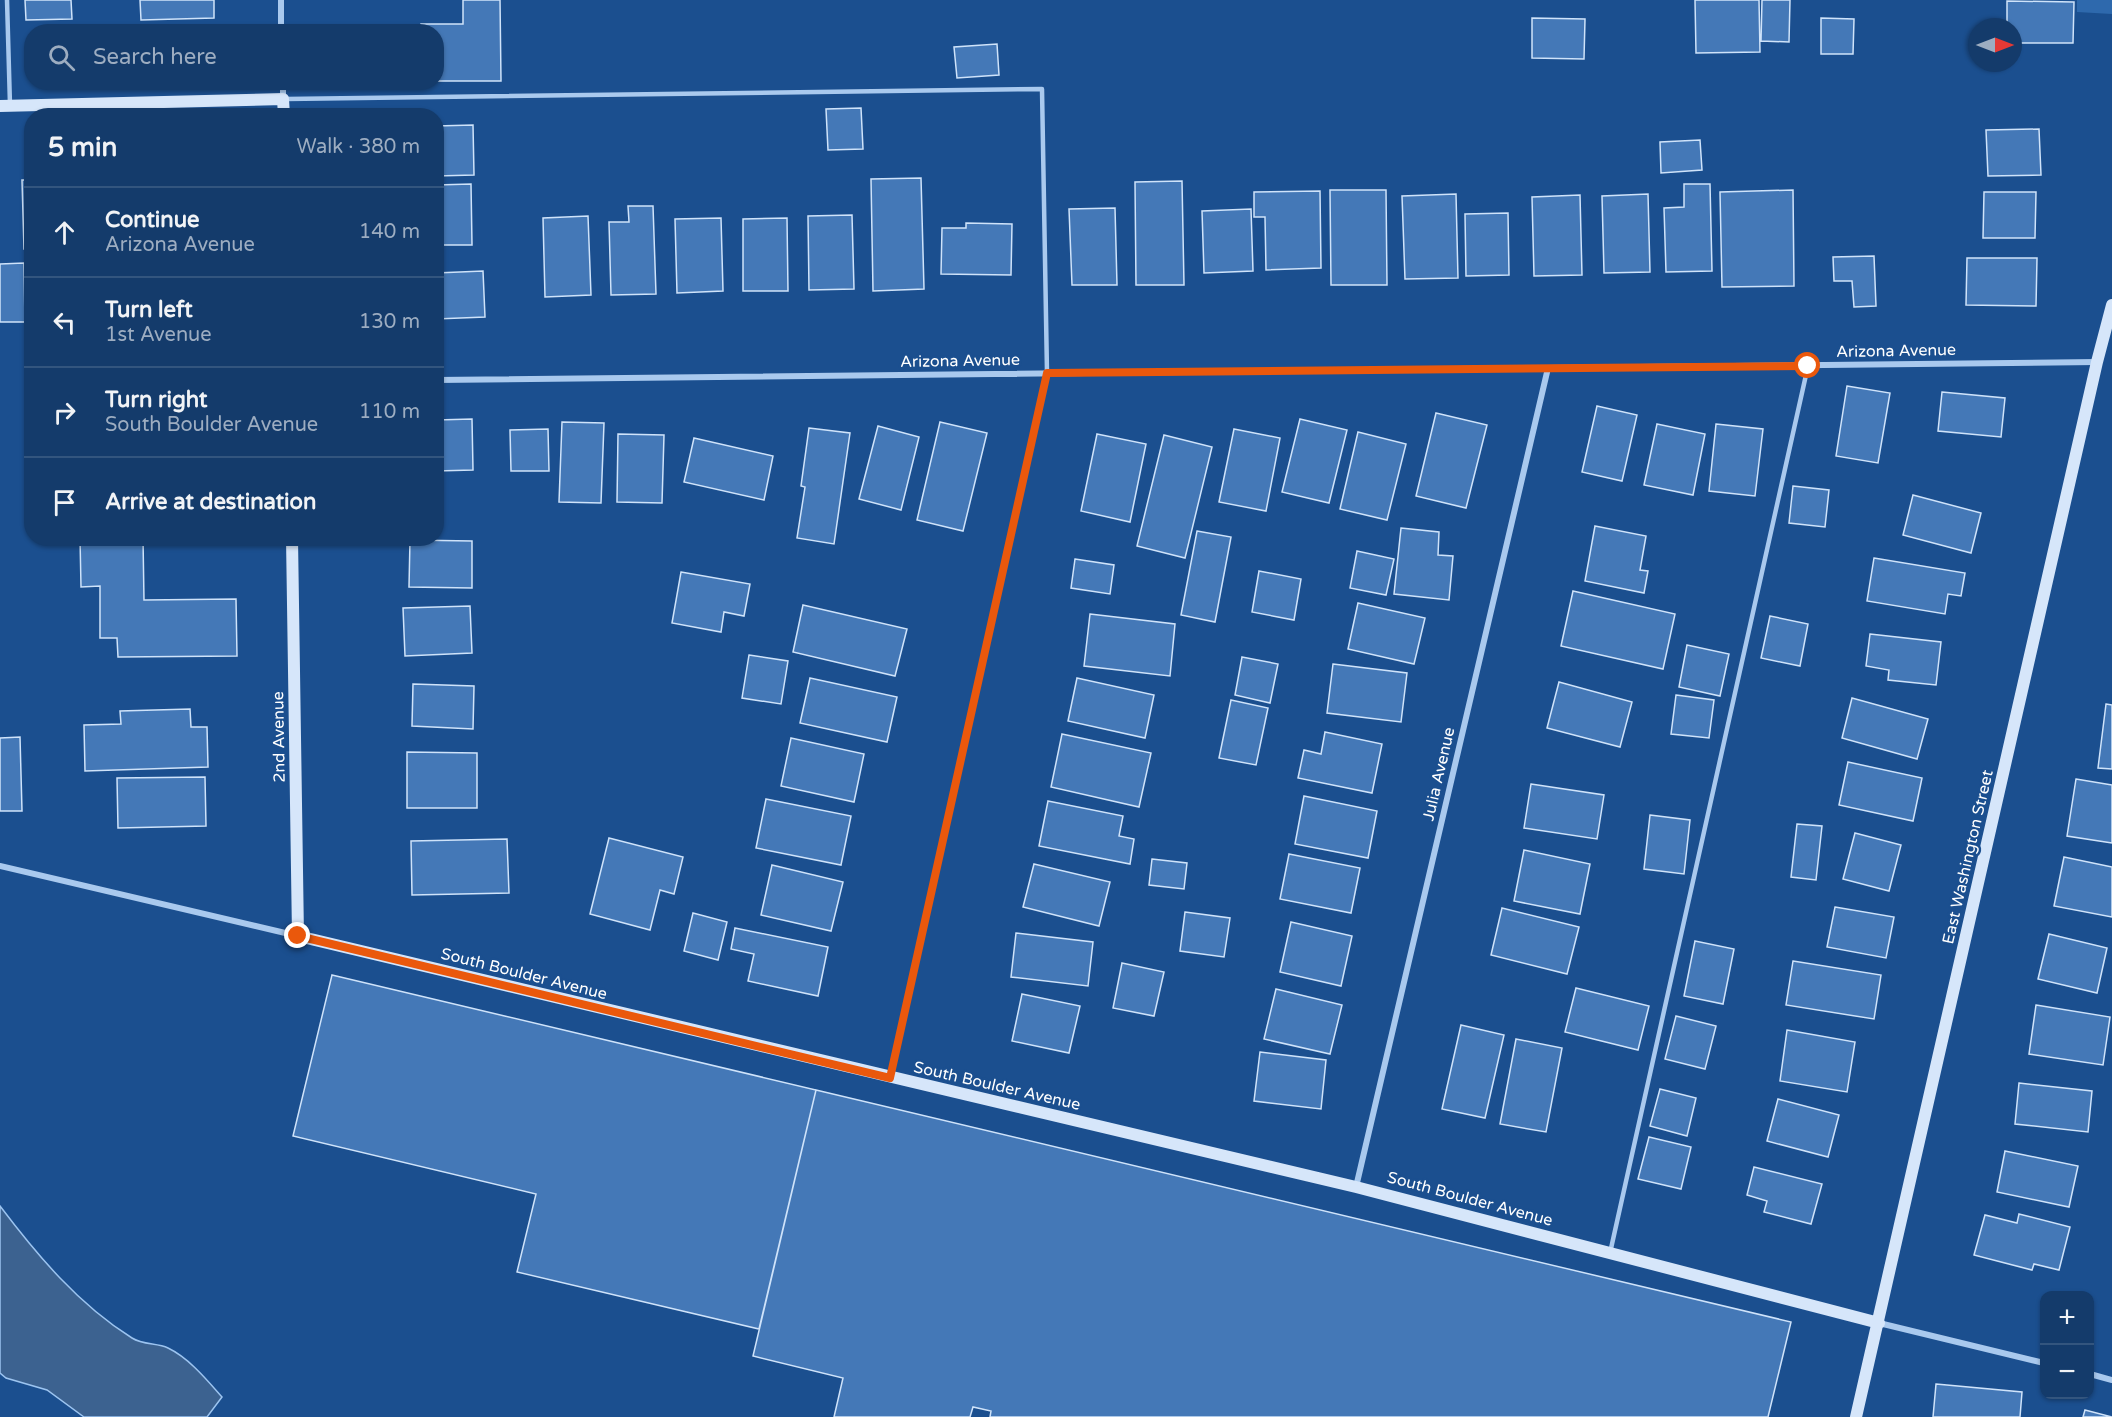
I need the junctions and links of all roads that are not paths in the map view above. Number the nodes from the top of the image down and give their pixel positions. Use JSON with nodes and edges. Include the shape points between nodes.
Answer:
{"nodes":[{"id":1,"x":7,"y":0,"type":"edge"},
{"id":2,"x":280,"y":0,"type":"edge"},
{"id":3,"x":281,"y":24,"type":"edge"},
{"id":4,"x":283,"y":90,"type":"edge"},
{"id":5,"x":283,"y":99,"type":"junction"},
{"id":6,"x":5,"y":106,"type":"edge"},
{"id":7,"x":284,"y":108,"type":"edge"},
{"id":8,"x":2112,"y":305,"type":"edge"},
{"id":9,"x":2097,"y":362,"type":"junction"},
{"id":10,"x":1808,"y":366,"type":"junction"},
{"id":11,"x":1548,"y":368,"type":"junction"},
{"id":12,"x":1047,"y":373,"type":"junction"},
{"id":13,"x":444,"y":380,"type":"edge"},
{"id":14,"x":292,"y":546,"type":"edge"},
{"id":15,"x":0,"y":866,"type":"edge"},
{"id":16,"x":298,"y":936,"type":"junction"},
{"id":17,"x":890,"y":1078,"type":"junction"},
{"id":18,"x":1356,"y":1187,"type":"junction"},
{"id":19,"x":1610,"y":1253,"type":"junction"},
{"id":20,"x":1879,"y":1323,"type":"junction"},
{"id":21,"x":2040,"y":1362,"type":"edge"},
{"id":22,"x":2094,"y":1375,"type":"edge"},
{"id":23,"x":2112,"y":1380,"type":"edge"},
{"id":24,"x":1856,"y":1417,"type":"edge"}],
"edges":[{"from":1,"to":6,"type":"lane"},
{"from":2,"to":3,"type":"street"},
{"from":4,"to":5,"type":"street"},
{"from":5,"to":6,"type":"street"},
{"from":5,"to":7,"type":"street"},
{"from":5,"to":12,"type":"lane","via":[[1042,89]]},
{"from":8,"to":9,"type":"street","name":"East Washington Street"},
{"from":9,"to":10,"type":"street","name":"Arizona Avenue"},
{"from":9,"to":20,"type":"street","name":"East Washington Street"},
{"from":10,"to":11,"type":"street","name":"Arizona Avenue"},
{"from":10,"to":19,"type":"lane"},
{"from":11,"to":12,"type":"street","name":"Arizona Avenue"},
{"from":11,"to":18,"type":"street","name":"Julia Avenue"},
{"from":12,"to":13,"type":"street","name":"Arizona Avenue"},
{"from":12,"to":17,"type":"street"},
{"from":14,"to":16,"type":"street","name":"2nd Avenue"},
{"from":15,"to":16,"type":"street","name":"South Boulder Avenue"},
{"from":16,"to":17,"type":"street","name":"South Boulder Avenue"},
{"from":17,"to":18,"type":"street","name":"South Boulder Avenue"},
{"from":18,"to":19,"type":"street","name":"South Boulder Avenue"},
{"from":19,"to":20,"type":"street","name":"South Boulder Avenue"},
{"from":20,"to":21,"type":"street"},
{"from":20,"to":24,"type":"street","name":"East Washington Street"},
{"from":22,"to":23,"type":"street"}]}
